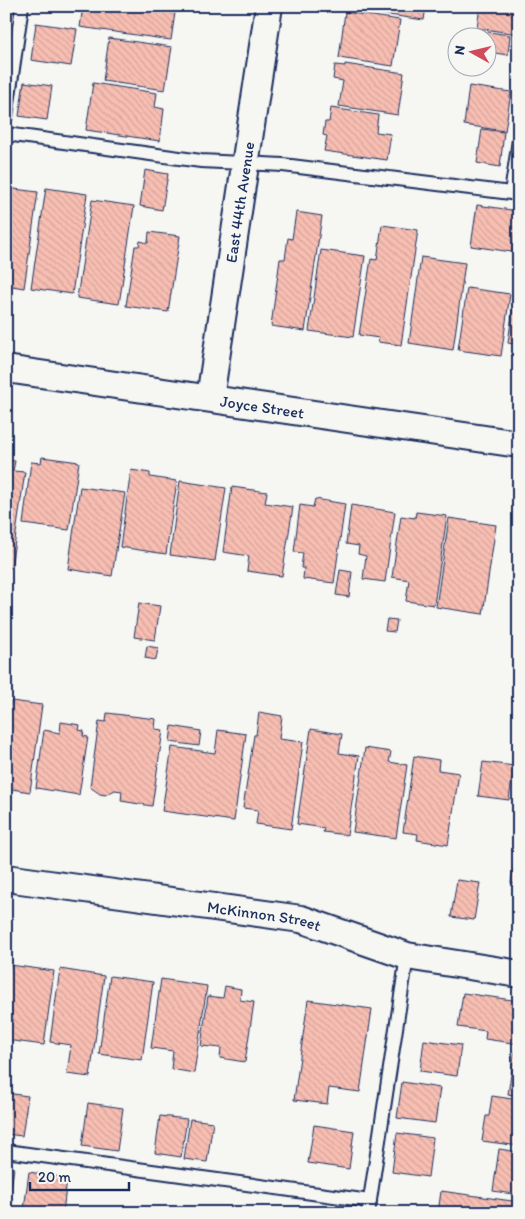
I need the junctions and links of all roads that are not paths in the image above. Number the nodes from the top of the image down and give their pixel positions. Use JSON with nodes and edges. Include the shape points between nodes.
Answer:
{"nodes":[{"id":1,"x":22,"y":6,"type":"edge"},
{"id":2,"x":268,"y":6,"type":"edge"},
{"id":3,"x":6,"y":117,"type":"edge"},
{"id":4,"x":6,"y":134,"type":"edge"},
{"id":5,"x":519,"y":140,"type":"edge"},
{"id":6,"x":245,"y":163,"type":"junction"},
{"id":7,"x":515,"y":194,"type":"edge"},
{"id":8,"x":6,"y":369,"type":"edge"},
{"id":9,"x":210,"y":398,"type":"junction"},
{"id":10,"x":519,"y":444,"type":"edge"},
{"id":11,"x":6,"y":878,"type":"edge"},
{"id":12,"x":407,"y":956,"type":"junction"},
{"id":13,"x":519,"y":974,"type":"edge"},
{"id":14,"x":6,"y":1151,"type":"edge"},
{"id":15,"x":369,"y":1207,"type":"edge"}],
"edges":[{"from":1,"to":3,"type":"lane"},
{"from":2,"to":6,"type":"street","name":"East 44th Avenue"},
{"from":4,"to":6,"type":"lane","via":[[201,161]]},
{"from":5,"to":7,"type":"lane"},
{"from":6,"to":7,"type":"lane"},
{"from":6,"to":9,"type":"street","name":"East 44th Avenue"},
{"from":8,"to":9,"type":"street","name":"Joyce Street"},
{"from":9,"to":10,"type":"street","name":"Joyce Street"},
{"from":11,"to":12,"type":"street","name":"McKinnon Street","via":[[301,918]]},
{"from":12,"to":13,"type":"street","name":"McKinnon Street"},
{"from":12,"to":15,"type":"lane"},
{"from":14,"to":15,"type":"lane"}]}
